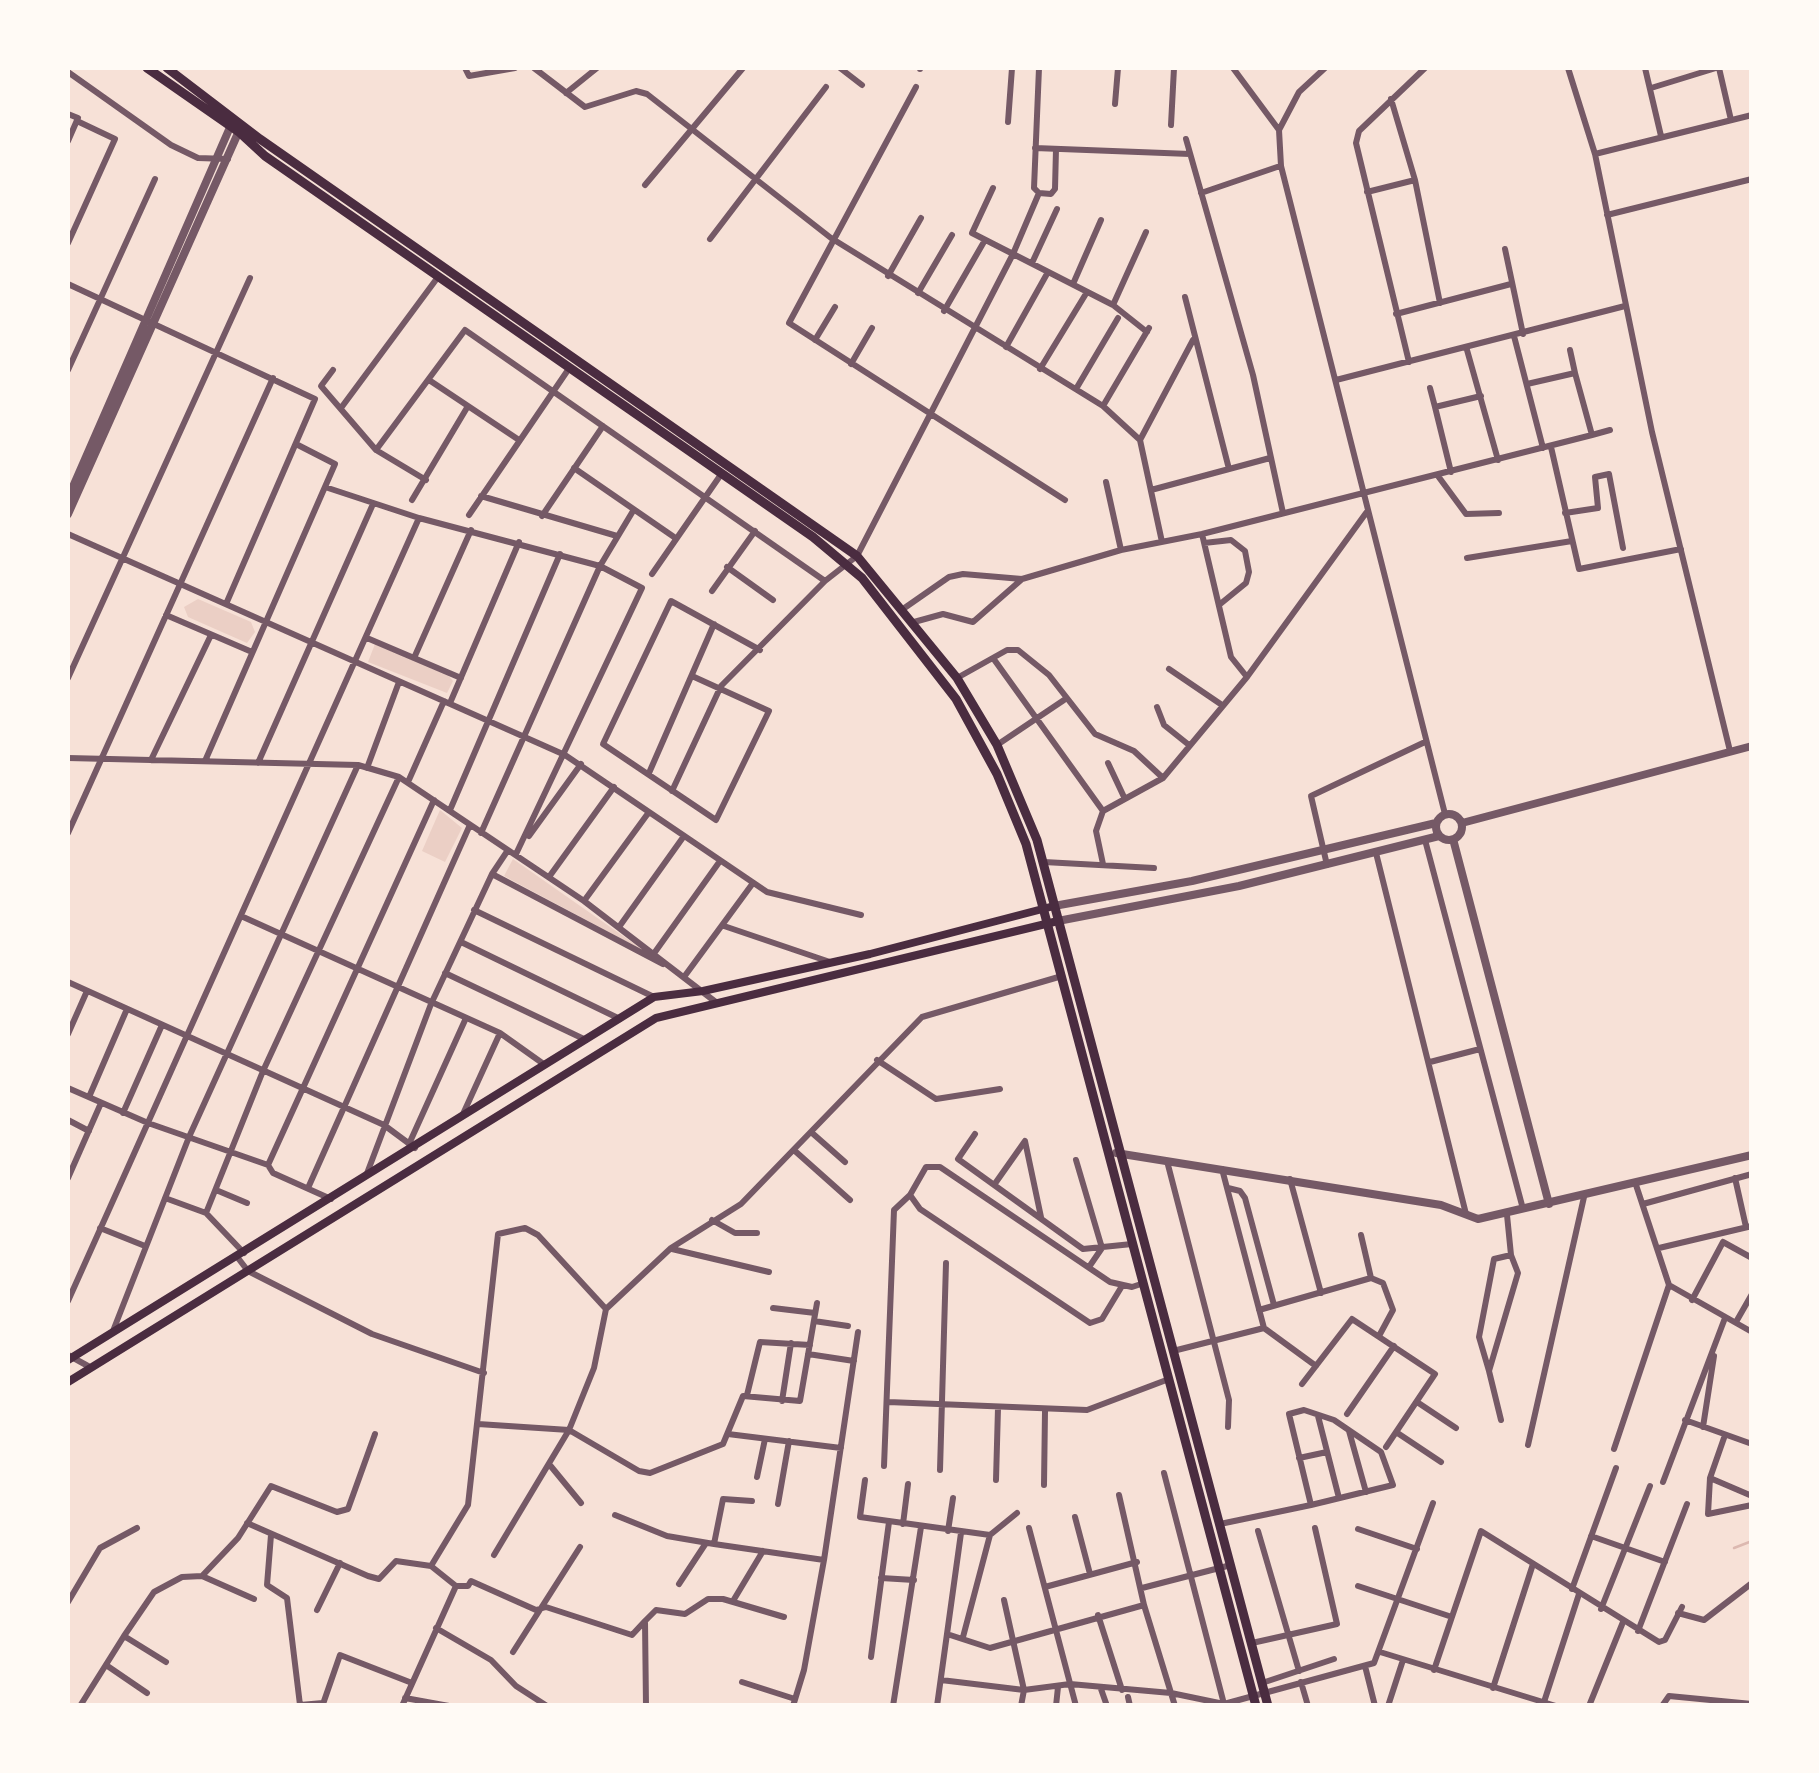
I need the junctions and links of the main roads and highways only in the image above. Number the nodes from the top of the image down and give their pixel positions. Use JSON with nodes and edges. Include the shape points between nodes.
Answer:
{"nodes":[{"id":1,"x":147,"y":68,"type":"edge"},
{"id":2,"x":166,"y":68,"type":"edge"},
{"id":3,"x":238,"y":124,"type":"junction"},
{"id":4,"x":1049,"y":907,"type":"junction"},
{"id":5,"x":1052,"y":922,"type":"junction"},
{"id":6,"x":746,"y":981,"type":"junction"},
{"id":7,"x":750,"y":996,"type":"junction"},
{"id":8,"x":405,"y":1154,"type":"junction"},
{"id":9,"x":412,"y":1166,"type":"junction"},
{"id":10,"x":69,"y":1357,"type":"edge"},
{"id":11,"x":68,"y":1382,"type":"edge"},
{"id":12,"x":1255,"y":1700,"type":"edge"},
{"id":13,"x":1268,"y":1706,"type":"edge"}],
"edges":[{"from":1,"to":3,"type":"main road"},
{"from":2,"to":3,"type":"main road"},
{"from":3,"to":4,"type":"main road","via":[[254,148],[847,566],[956,699],[1013,809]]},
{"from":3,"to":4,"type":"main road","via":[[857,556],[957,678],[997,744],[1044,862]]},
{"from":4,"to":5,"type":"main road"},
{"from":4,"to":6,"type":"main road"},
{"from":5,"to":7,"type":"main road"},
{"from":5,"to":12,"type":"main road"},
{"from":5,"to":13,"type":"main road","via":[[1121,1153]]},
{"from":6,"to":7,"type":"main road"},
{"from":6,"to":8,"type":"main road","via":[[654,997]]},
{"from":7,"to":9,"type":"main road","via":[[656,1018]]},
{"from":8,"to":9,"type":"main road"},
{"from":8,"to":10,"type":"main road"},
{"from":9,"to":11,"type":"main road"}]}
